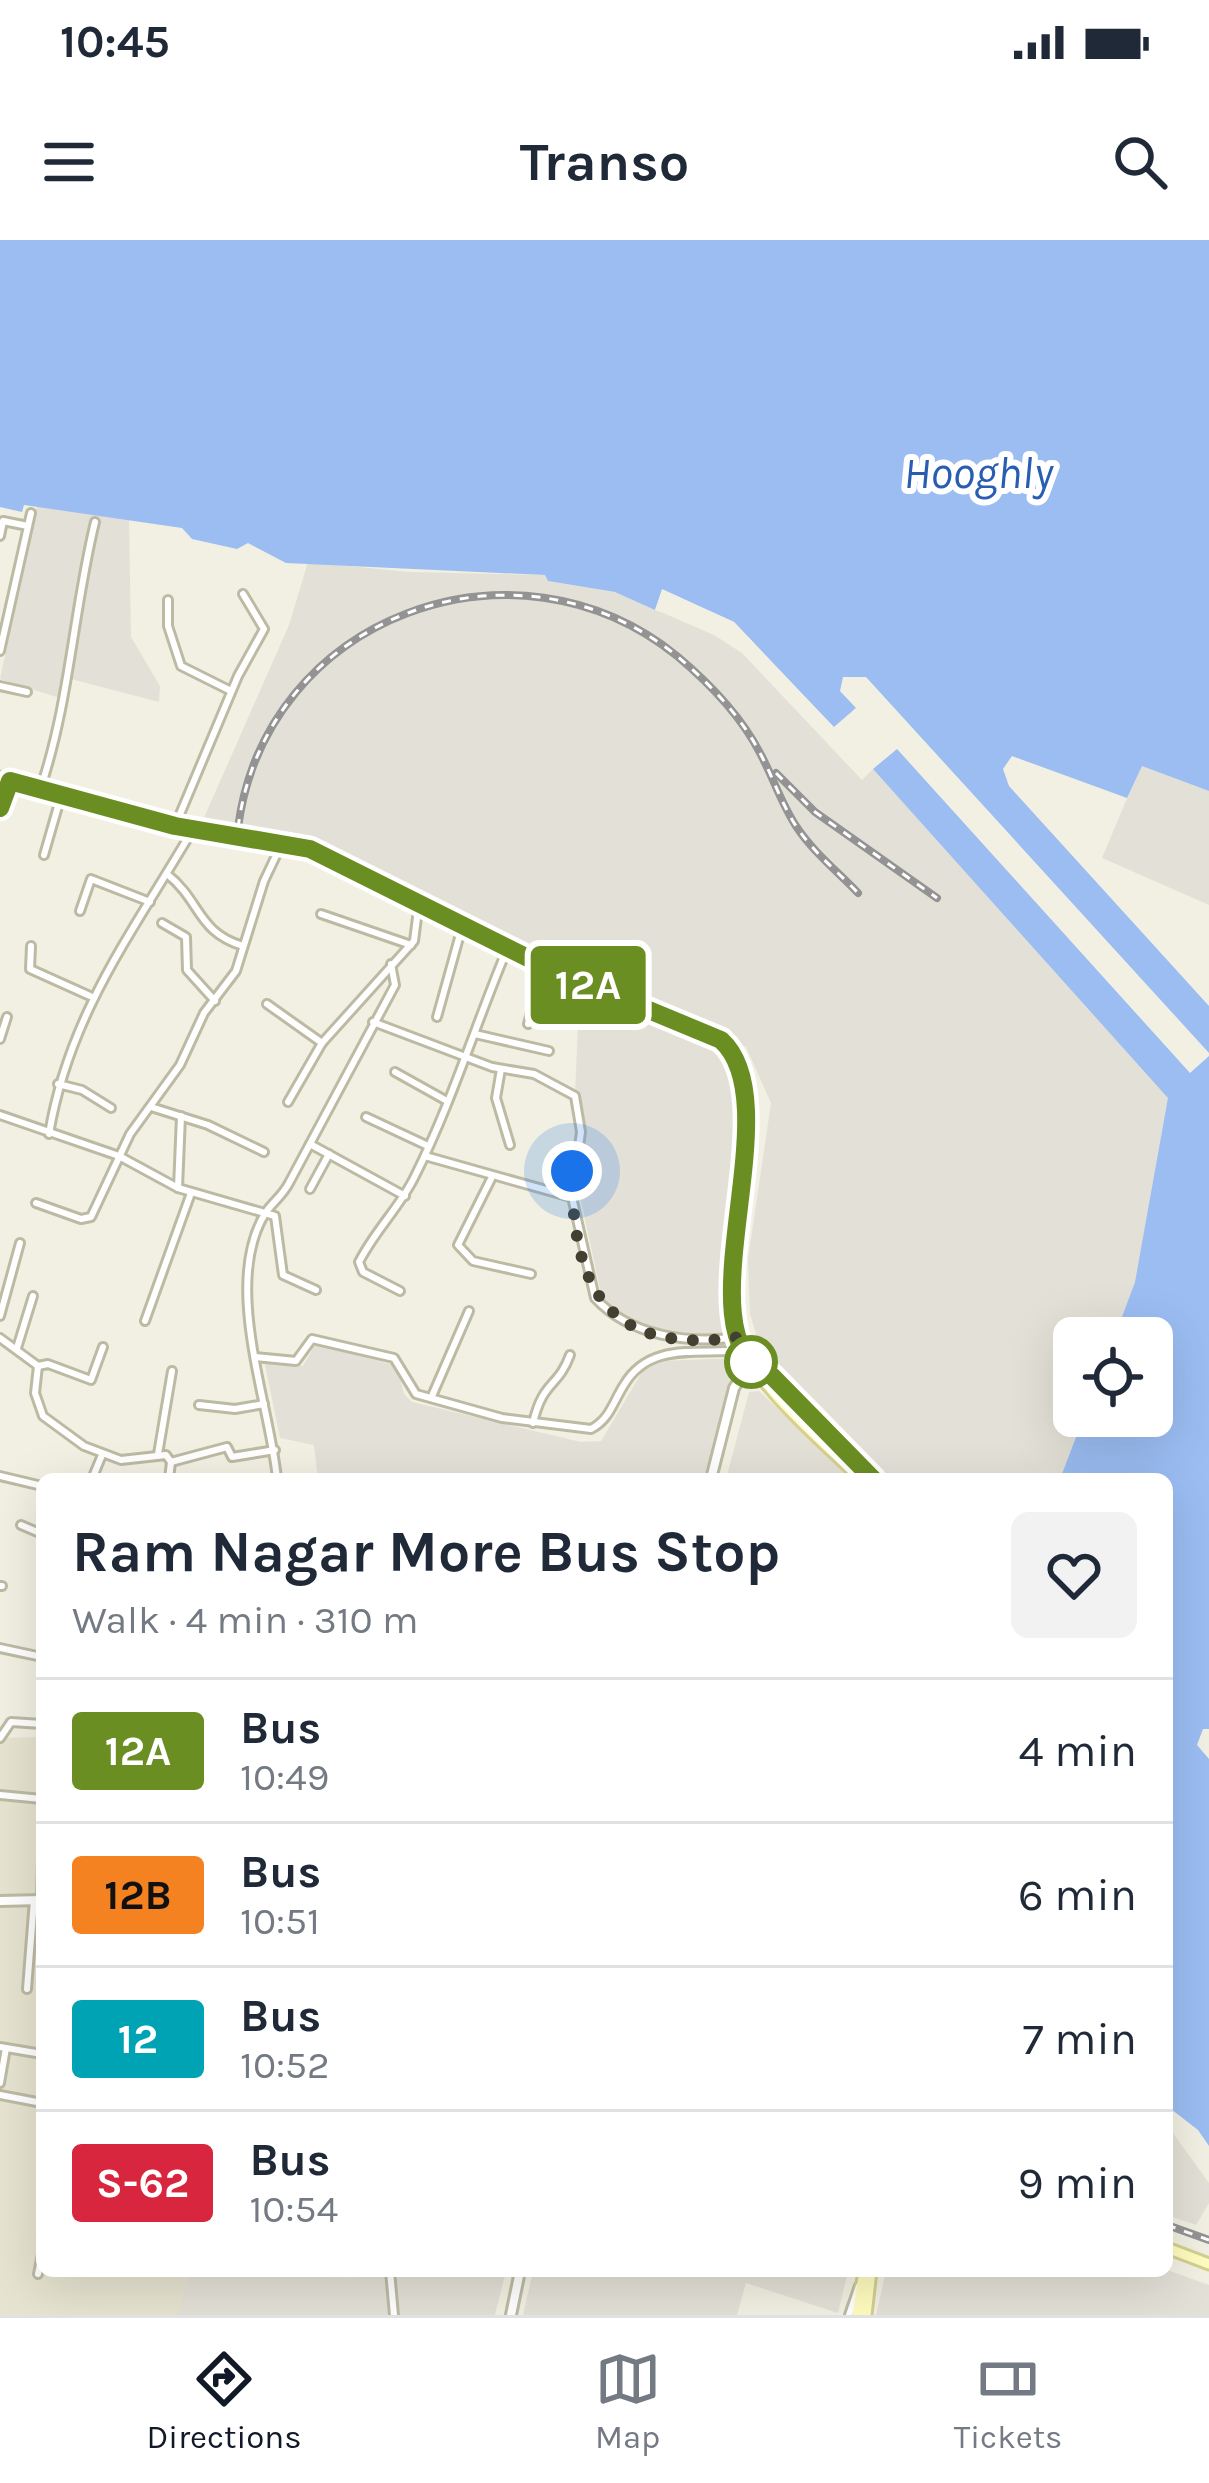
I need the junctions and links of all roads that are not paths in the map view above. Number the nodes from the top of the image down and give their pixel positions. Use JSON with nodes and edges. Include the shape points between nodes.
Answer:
{"nodes":[{"id":1,"x":31,"y":512,"type":"dead end"},
{"id":2,"x":95,"y":522,"type":"dead end"},
{"id":3,"x":28,"y":526,"type":"junction"},
{"id":4,"x":0,"y":536,"type":"edge"},
{"id":5,"x":243,"y":594,"type":"dead end"},
{"id":6,"x":168,"y":600,"type":"dead end"},
{"id":7,"x":1,"y":640,"type":"edge"},
{"id":8,"x":0,"y":651,"type":"edge"},
{"id":9,"x":0,"y":686,"type":"edge"},
{"id":10,"x":231,"y":691,"type":"junction"},
{"id":11,"x":27,"y":692,"type":"dead end"},
{"id":12,"x":5,"y":779,"type":"edge"},
{"id":13,"x":40,"y":790,"type":"junction"},
{"id":14,"x":61,"y":796,"type":"junction"},
{"id":15,"x":0,"y":808,"type":"edge"},
{"id":16,"x":175,"y":826,"type":"junction"},
{"id":17,"x":193,"y":830,"type":"junction"},
{"id":18,"x":282,"y":844,"type":"junction"},
{"id":19,"x":44,"y":855,"type":"dead end"},
{"id":20,"x":166,"y":874,"type":"junction"},
{"id":21,"x":150,"y":902,"type":"junction"},
{"id":22,"x":419,"y":902,"type":"junction"},
{"id":23,"x":80,"y":911,"type":"dead end"},
{"id":24,"x":321,"y":914,"type":"dead end"},
{"id":25,"x":162,"y":923,"type":"dead end"},
{"id":26,"x":463,"y":924,"type":"junction"},
{"id":27,"x":31,"y":946,"type":"dead end"},
{"id":28,"x":243,"y":946,"type":"junction"},
{"id":29,"x":410,"y":946,"type":"junction"},
{"id":30,"x":508,"y":947,"type":"junction"},
{"id":31,"x":391,"y":964,"type":"junction"},
{"id":32,"x":543,"y":965,"type":"junction"},
{"id":33,"x":90,"y":996,"type":"junction"},
{"id":34,"x":215,"y":1001,"type":"junction"},
{"id":35,"x":267,"y":1004,"type":"dead end"},
{"id":36,"x":7,"y":1017,"type":"dead end"},
{"id":37,"x":437,"y":1017,"type":"dead end"},
{"id":38,"x":373,"y":1022,"type":"junction"},
{"id":39,"x":528,"y":1024,"type":"dead end"},
{"id":40,"x":476,"y":1034,"type":"junction"},
{"id":41,"x":0,"y":1039,"type":"edge"},
{"id":42,"x":322,"y":1043,"type":"junction"},
{"id":43,"x":549,"y":1051,"type":"dead end"},
{"id":44,"x":469,"y":1055,"type":"junction"},
{"id":45,"x":501,"y":1069,"type":"junction"},
{"id":46,"x":395,"y":1072,"type":"dead end"},
{"id":47,"x":58,"y":1084,"type":"junction"},
{"id":48,"x":447,"y":1101,"type":"junction"},
{"id":49,"x":288,"y":1102,"type":"dead end"},
{"id":50,"x":151,"y":1107,"type":"junction"},
{"id":51,"x":111,"y":1108,"type":"dead end"},
{"id":52,"x":0,"y":1115,"type":"edge"},
{"id":53,"x":181,"y":1116,"type":"junction"},
{"id":54,"x":366,"y":1117,"type":"dead end"},
{"id":55,"x":49,"y":1134,"type":"junction"},
{"id":56,"x":310,"y":1144,"type":"junction"},
{"id":57,"x":510,"y":1145,"type":"dead end"},
{"id":58,"x":428,"y":1146,"type":"junction"},
{"id":59,"x":264,"y":1152,"type":"dead end"},
{"id":60,"x":329,"y":1154,"type":"junction"},
{"id":61,"x":119,"y":1156,"type":"junction"},
{"id":62,"x":425,"y":1156,"type":"junction"},
{"id":63,"x":491,"y":1179,"type":"junction"},
{"id":64,"x":178,"y":1188,"type":"junction"},
{"id":65,"x":310,"y":1189,"type":"dead end"},
{"id":66,"x":191,"y":1192,"type":"junction"},
{"id":67,"x":405,"y":1196,"type":"junction"},
{"id":68,"x":572,"y":1198,"type":"junction"},
{"id":69,"x":36,"y":1203,"type":"dead end"},
{"id":70,"x":266,"y":1213,"type":"junction"},
{"id":71,"x":20,"y":1243,"type":"dead end"},
{"id":72,"x":531,"y":1274,"type":"dead end"},
{"id":73,"x":316,"y":1290,"type":"dead end"},
{"id":74,"x":400,"y":1291,"type":"dead end"},
{"id":75,"x":32,"y":1295,"type":"dead end"},
{"id":76,"x":469,"y":1312,"type":"dead end"},
{"id":77,"x":0,"y":1316,"type":"edge"},
{"id":78,"x":145,"y":1321,"type":"dead end"},
{"id":79,"x":739,"y":1337,"type":"junction"},
{"id":80,"x":0,"y":1338,"type":"edge"},
{"id":81,"x":103,"y":1347,"type":"dead end"},
{"id":82,"x":17,"y":1348,"type":"junction"},
{"id":83,"x":744,"y":1350,"type":"junction"},
{"id":84,"x":570,"y":1355,"type":"dead end"},
{"id":85,"x":255,"y":1357,"type":"junction"},
{"id":86,"x":752,"y":1362,"type":"junction"},
{"id":87,"x":38,"y":1366,"type":"junction"},
{"id":88,"x":172,"y":1371,"type":"dead end"},
{"id":89,"x":761,"y":1372,"type":"junction"},
{"id":90,"x":432,"y":1396,"type":"junction"},
{"id":91,"x":264,"y":1404,"type":"junction"},
{"id":92,"x":199,"y":1405,"type":"dead end"},
{"id":93,"x":533,"y":1423,"type":"junction"},
{"id":94,"x":274,"y":1450,"type":"junction"},
{"id":95,"x":158,"y":1454,"type":"junction"},
{"id":96,"x":102,"y":1455,"type":"junction"},
{"id":97,"x":171,"y":1462,"type":"junction"},
{"id":98,"x":94,"y":1473,"type":"edge"},
{"id":99,"x":170,"y":1473,"type":"edge"},
{"id":100,"x":277,"y":1473,"type":"edge"},
{"id":101,"x":713,"y":1473,"type":"edge"},
{"id":102,"x":855,"y":1473,"type":"edge"},
{"id":103,"x":867,"y":1473,"type":"edge"},
{"id":104,"x":0,"y":1476,"type":"edge"},
{"id":105,"x":36,"y":1485,"type":"edge"},
{"id":106,"x":21,"y":1525,"type":"dead end"},
{"id":107,"x":36,"y":1531,"type":"edge"},
{"id":108,"x":0,"y":1648,"type":"edge"},
{"id":109,"x":36,"y":1656,"type":"edge"},
{"id":110,"x":36,"y":1724,"type":"edge"},
{"id":111,"x":0,"y":1738,"type":"edge"},
{"id":112,"x":0,"y":1795,"type":"edge"},
{"id":113,"x":36,"y":1798,"type":"edge"},
{"id":114,"x":36,"y":1900,"type":"edge"},
{"id":115,"x":0,"y":1904,"type":"edge"},
{"id":116,"x":36,"y":1922,"type":"edge"},
{"id":117,"x":27,"y":1989,"type":"dead end"},
{"id":118,"x":3,"y":2047,"type":"edge"},
{"id":119,"x":36,"y":2053,"type":"edge"},
{"id":120,"x":0,"y":2083,"type":"edge"},
{"id":121,"x":0,"y":2095,"type":"edge"},
{"id":122,"x":36,"y":2102,"type":"edge"},
{"id":123,"x":1173,"y":2250,"type":"edge"},
{"id":124,"x":1209,"y":2264,"type":"edge"},
{"id":125,"x":391,"y":2277,"type":"edge"},
{"id":126,"x":519,"y":2277,"type":"edge"},
{"id":127,"x":867,"y":2278,"type":"edge"},
{"id":128,"x":394,"y":2315,"type":"edge"},
{"id":129,"x":511,"y":2315,"type":"edge"},
{"id":130,"x":858,"y":2315,"type":"edge"}],
"edges":[{"from":1,"to":3,"type":"street"},
{"from":2,"to":13,"type":"street","via":[[65,711]]},
{"from":3,"to":4,"type":"street","via":[[3,521]]},
{"from":3,"to":7,"type":"street"},
{"from":5,"to":10,"type":"street","via":[[264,625]]},
{"from":6,"to":10,"type":"street","via":[[181,666]]},
{"from":7,"to":8,"type":"street"},
{"from":9,"to":11,"type":"street"},
{"from":10,"to":16,"type":"street"},
{"from":12,"to":13,"type":"main road"},
{"from":12,"to":15,"type":"street"},
{"from":13,"to":14,"type":"main road"},
{"from":14,"to":16,"type":"main road"},
{"from":14,"to":19,"type":"street"},
{"from":16,"to":17,"type":"main road"},
{"from":17,"to":18,"type":"main road"},
{"from":17,"to":20,"type":"street"},
{"from":18,"to":22,"type":"main road","via":[[326,856]]},
{"from":18,"to":28,"type":"street"},
{"from":20,"to":21,"type":"street"},
{"from":20,"to":28,"type":"street","via":[[188,892],[205,928]]},
{"from":21,"to":23,"type":"street","via":[[91,879]]},
{"from":21,"to":33,"type":"street"},
{"from":22,"to":26,"type":"main road"},
{"from":22,"to":29,"type":"street"},
{"from":24,"to":29,"type":"street"},
{"from":25,"to":34,"type":"street","via":[[186,937],[187,970]]},
{"from":26,"to":30,"type":"main road"},
{"from":26,"to":37,"type":"street"},
{"from":27,"to":33,"type":"street","via":[[30,969]]},
{"from":28,"to":34,"type":"street"},
{"from":29,"to":31,"type":"street"},
{"from":30,"to":32,"type":"main road"},
{"from":30,"to":40,"type":"street"},
{"from":31,"to":38,"type":"street","via":[[397,981]]},
{"from":31,"to":42,"type":"street"},
{"from":32,"to":39,"type":"street"},
{"from":32,"to":79,"type":"main road","via":[[730,1048],[747,1119],[734,1238]]},
{"from":33,"to":47,"type":"street"},
{"from":34,"to":50,"type":"street"},
{"from":35,"to":42,"type":"street"},
{"from":36,"to":41,"type":"street"},
{"from":38,"to":44,"type":"street"},
{"from":38,"to":56,"type":"street"},
{"from":40,"to":43,"type":"street"},
{"from":40,"to":44,"type":"street"},
{"from":42,"to":49,"type":"street"},
{"from":44,"to":45,"type":"street"},
{"from":44,"to":48,"type":"street"},
{"from":45,"to":57,"type":"street","via":[[496,1097]]},
{"from":45,"to":68,"type":"street","via":[[534,1074],[574,1096],[581,1132]]},
{"from":46,"to":48,"type":"street"},
{"from":47,"to":51,"type":"street"},
{"from":47,"to":55,"type":"street"},
{"from":48,"to":58,"type":"street"},
{"from":50,"to":53,"type":"street"},
{"from":50,"to":61,"type":"street"},
{"from":52,"to":55,"type":"street"},
{"from":53,"to":59,"type":"street"},
{"from":53,"to":64,"type":"street"},
{"from":54,"to":58,"type":"street"},
{"from":55,"to":61,"type":"street"},
{"from":56,"to":60,"type":"street"},
{"from":56,"to":70,"type":"street"},
{"from":58,"to":62,"type":"street"},
{"from":60,"to":65,"type":"street"},
{"from":60,"to":67,"type":"street"},
{"from":61,"to":64,"type":"street"},
{"from":61,"to":69,"type":"street","via":[[88,1219]]},
{"from":62,"to":63,"type":"street"},
{"from":62,"to":67,"type":"street"},
{"from":63,"to":68,"type":"street"},
{"from":63,"to":72,"type":"street","via":[[458,1245],[473,1261]]},
{"from":64,"to":66,"type":"street"},
{"from":66,"to":70,"type":"street"},
{"from":66,"to":78,"type":"street"},
{"from":67,"to":74,"type":"street","via":[[380,1222],[358,1266]]},
{"from":68,"to":79,"type":"street","via":[[588,1279],[607,1310],[676,1338]]},
{"from":70,"to":73,"type":"street","via":[[278,1219],[283,1275]]},
{"from":70,"to":85,"type":"street","via":[[248,1282]]},
{"from":71,"to":77,"type":"street"},
{"from":75,"to":82,"type":"street"},
{"from":76,"to":90,"type":"street"},
{"from":79,"to":83,"type":"main road"},
{"from":80,"to":82,"type":"street"},
{"from":81,"to":87,"type":"street","via":[[91,1380]]},
{"from":82,"to":87,"type":"street"},
{"from":83,"to":86,"type":"main road"},
{"from":83,"to":93,"type":"street","via":[[644,1361],[591,1429]]},
{"from":84,"to":93,"type":"street","via":[[562,1375],[542,1389]]},
{"from":85,"to":90,"type":"street","via":[[296,1361],[315,1339],[368,1349],[394,1358],[412,1391]]},
{"from":85,"to":91,"type":"street"},
{"from":86,"to":89,"type":"main road"},
{"from":86,"to":101,"type":"street","via":[[734,1388]]},
{"from":87,"to":96,"type":"street","via":[[35,1393],[45,1418]]},
{"from":88,"to":95,"type":"street"},
{"from":89,"to":102,"type":"main road"},
{"from":89,"to":103,"type":"main road"},
{"from":90,"to":93,"type":"street"},
{"from":91,"to":92,"type":"street"},
{"from":91,"to":94,"type":"street"},
{"from":94,"to":97,"type":"street","via":[[232,1457],[227,1447]]},
{"from":94,"to":100,"type":"street"},
{"from":95,"to":96,"type":"street"},
{"from":95,"to":97,"type":"street"},
{"from":96,"to":98,"type":"street"},
{"from":97,"to":99,"type":"street"},
{"from":104,"to":105,"type":"street"},
{"from":106,"to":107,"type":"street"},
{"from":108,"to":109,"type":"street"},
{"from":110,"to":111,"type":"street","via":[[11,1722]]},
{"from":112,"to":113,"type":"street"},
{"from":114,"to":115,"type":"street"},
{"from":116,"to":117,"type":"street"},
{"from":118,"to":119,"type":"street"},
{"from":118,"to":120,"type":"street"},
{"from":121,"to":122,"type":"street"},
{"from":123,"to":124,"type":"main road"},
{"from":125,"to":128,"type":"street"},
{"from":126,"to":129,"type":"street"},
{"from":127,"to":130,"type":"main road"}]}
